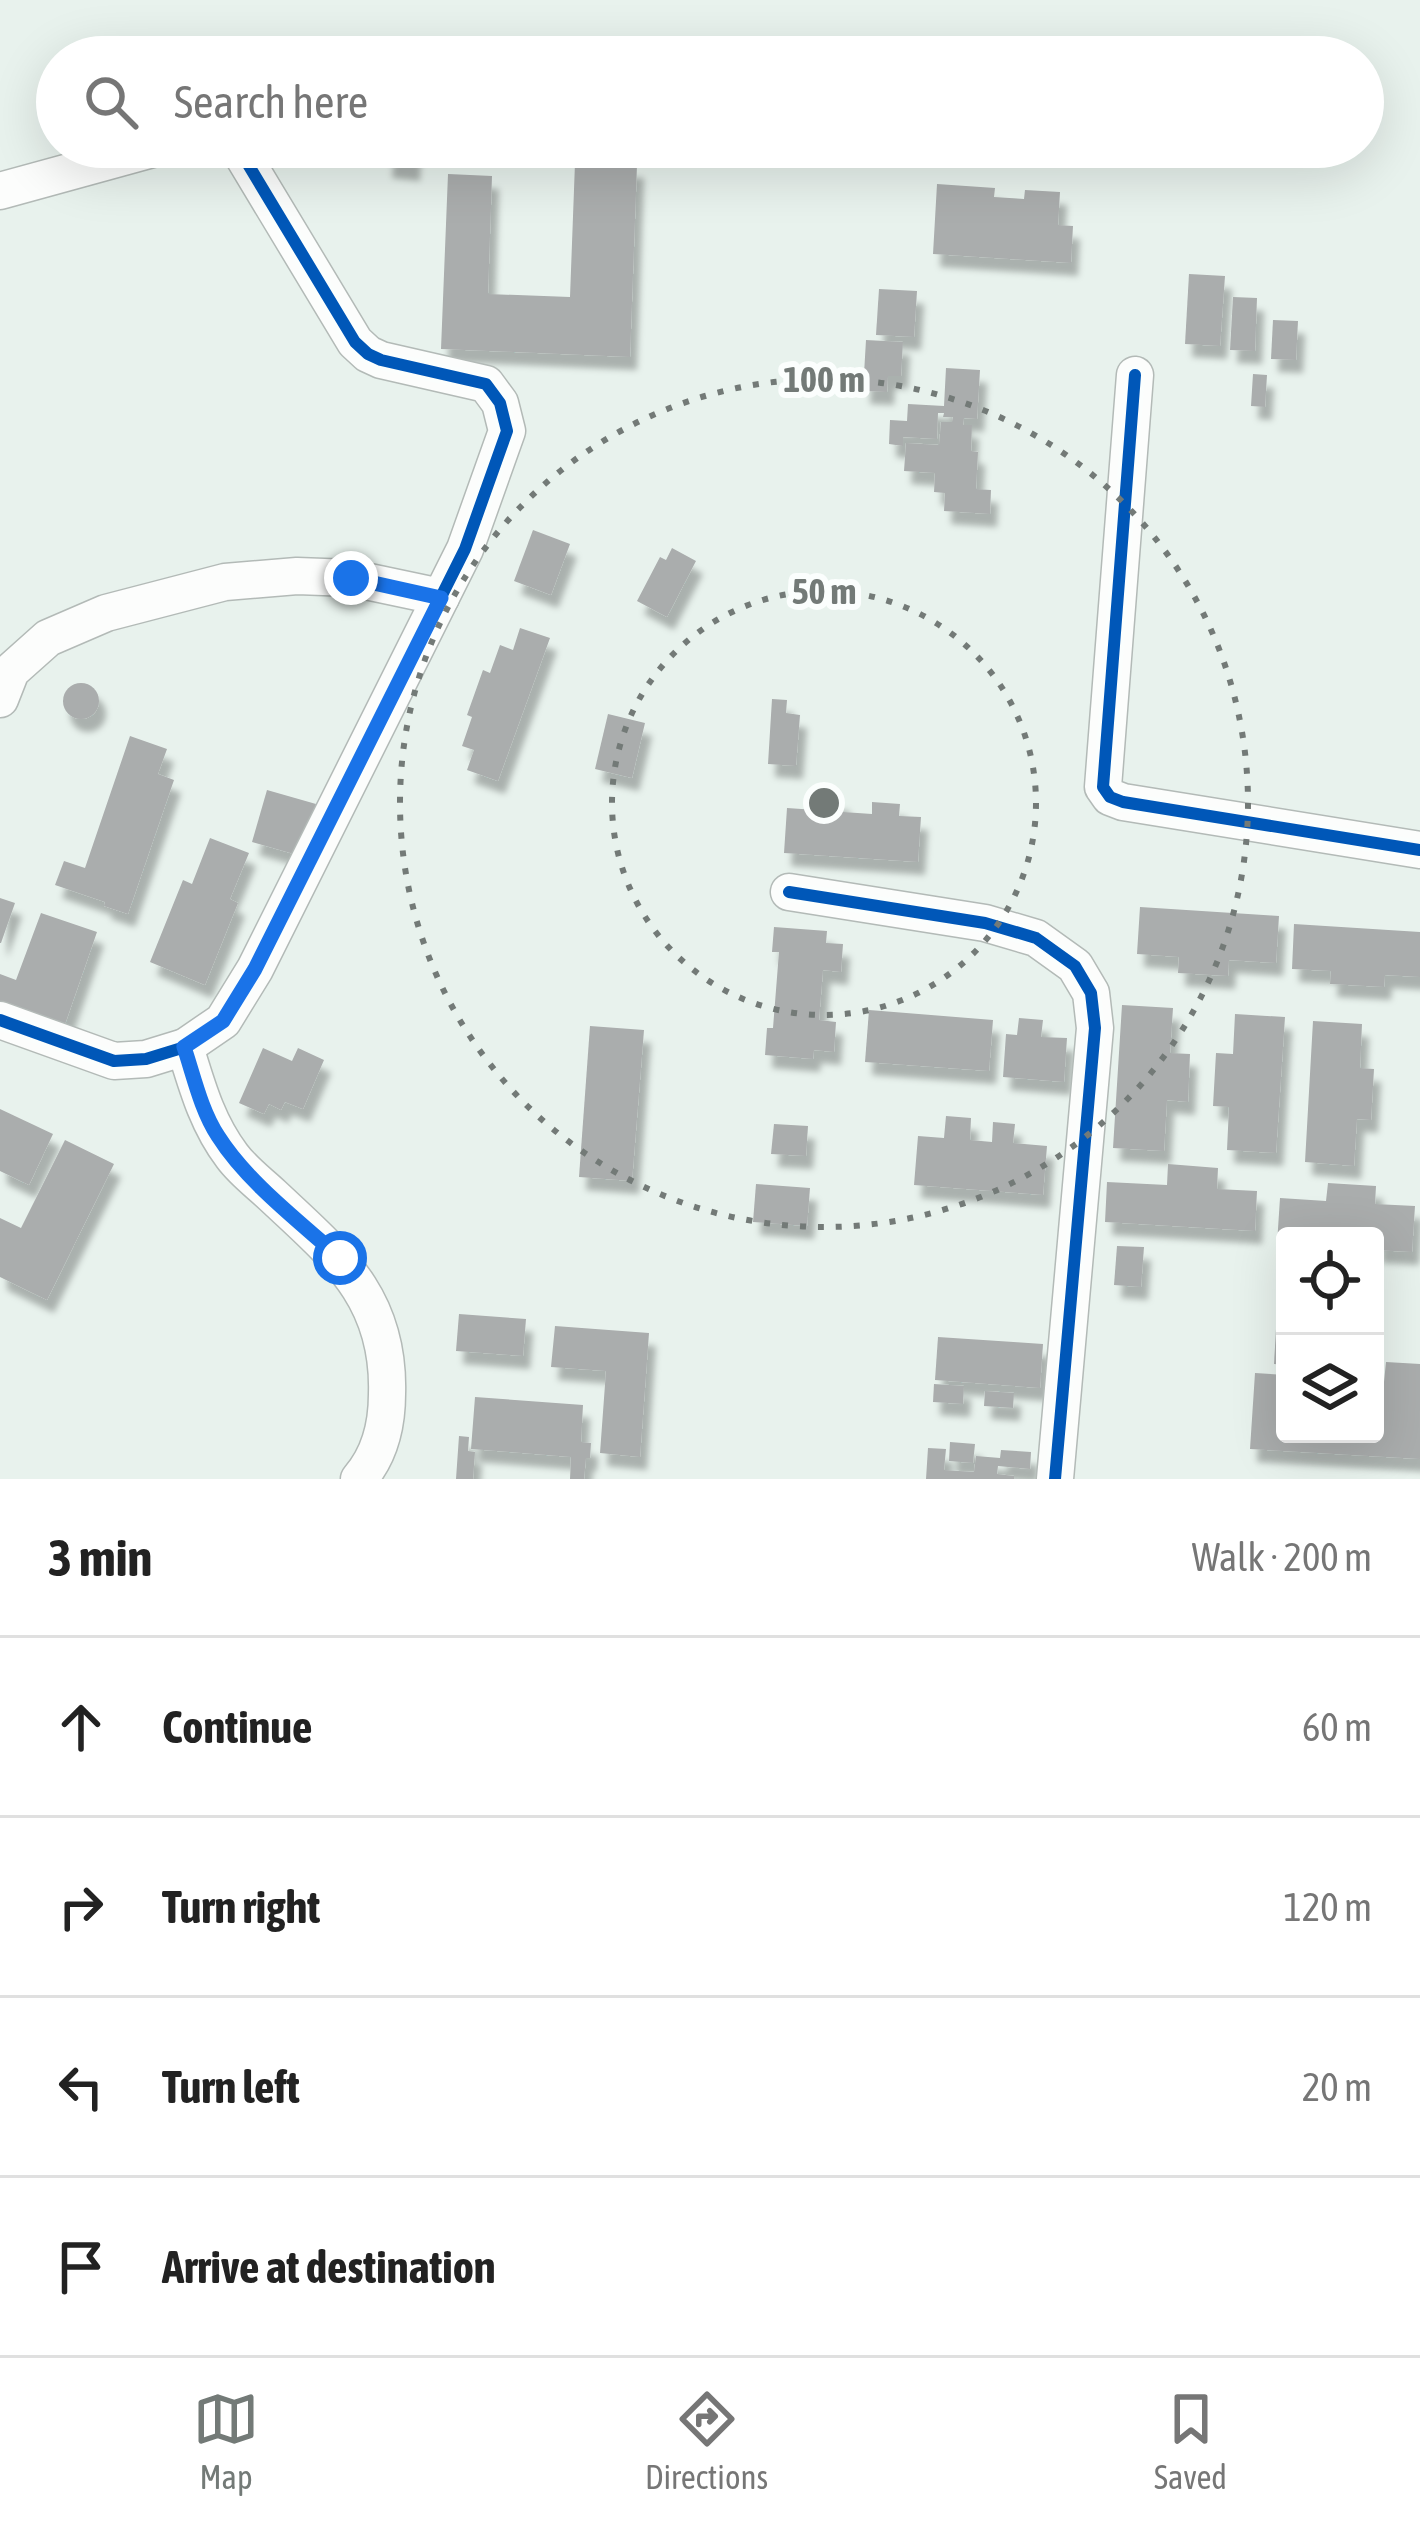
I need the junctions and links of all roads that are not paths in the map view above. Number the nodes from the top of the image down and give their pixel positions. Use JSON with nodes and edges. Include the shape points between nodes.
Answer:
{"nodes":[{"id":1,"x":84,"y":168,"type":"edge"},
{"id":2,"x":250,"y":168,"type":"edge"},
{"id":3,"x":0,"y":191,"type":"edge"},
{"id":4,"x":1135,"y":375,"type":"dead end"},
{"id":5,"x":441,"y":598,"type":"junction"},
{"id":6,"x":0,"y":699,"type":"edge"},
{"id":7,"x":1420,"y":850,"type":"edge"},
{"id":8,"x":789,"y":892,"type":"dead end"},
{"id":9,"x":0,"y":1020,"type":"edge"},
{"id":10,"x":184,"y":1047,"type":"junction"},
{"id":11,"x":359,"y":1479,"type":"edge"},
{"id":12,"x":1055,"y":1479,"type":"edge"}],
"edges":[{"from":1,"to":3,"type":"street"},
{"from":2,"to":5,"type":"street","via":[[368,354],[485,383],[500,403],[507,431]]},
{"from":4,"to":7,"type":"street","via":[[1103,787],[1124,802]]},
{"from":5,"to":6,"type":"street","via":[[351,578],[225,582],[106,613],[48,638],[11,671]]},
{"from":5,"to":10,"type":"street","via":[[255,969],[223,1021]]},
{"from":8,"to":12,"type":"street","via":[[1036,938],[1075,965],[1091,993],[1095,1028]]},
{"from":9,"to":10,"type":"street","via":[[114,1061]]},
{"from":10,"to":11,"type":"street","via":[[215,1133],[340,1258],[374,1310],[388,1368],[387,1421]]}]}
